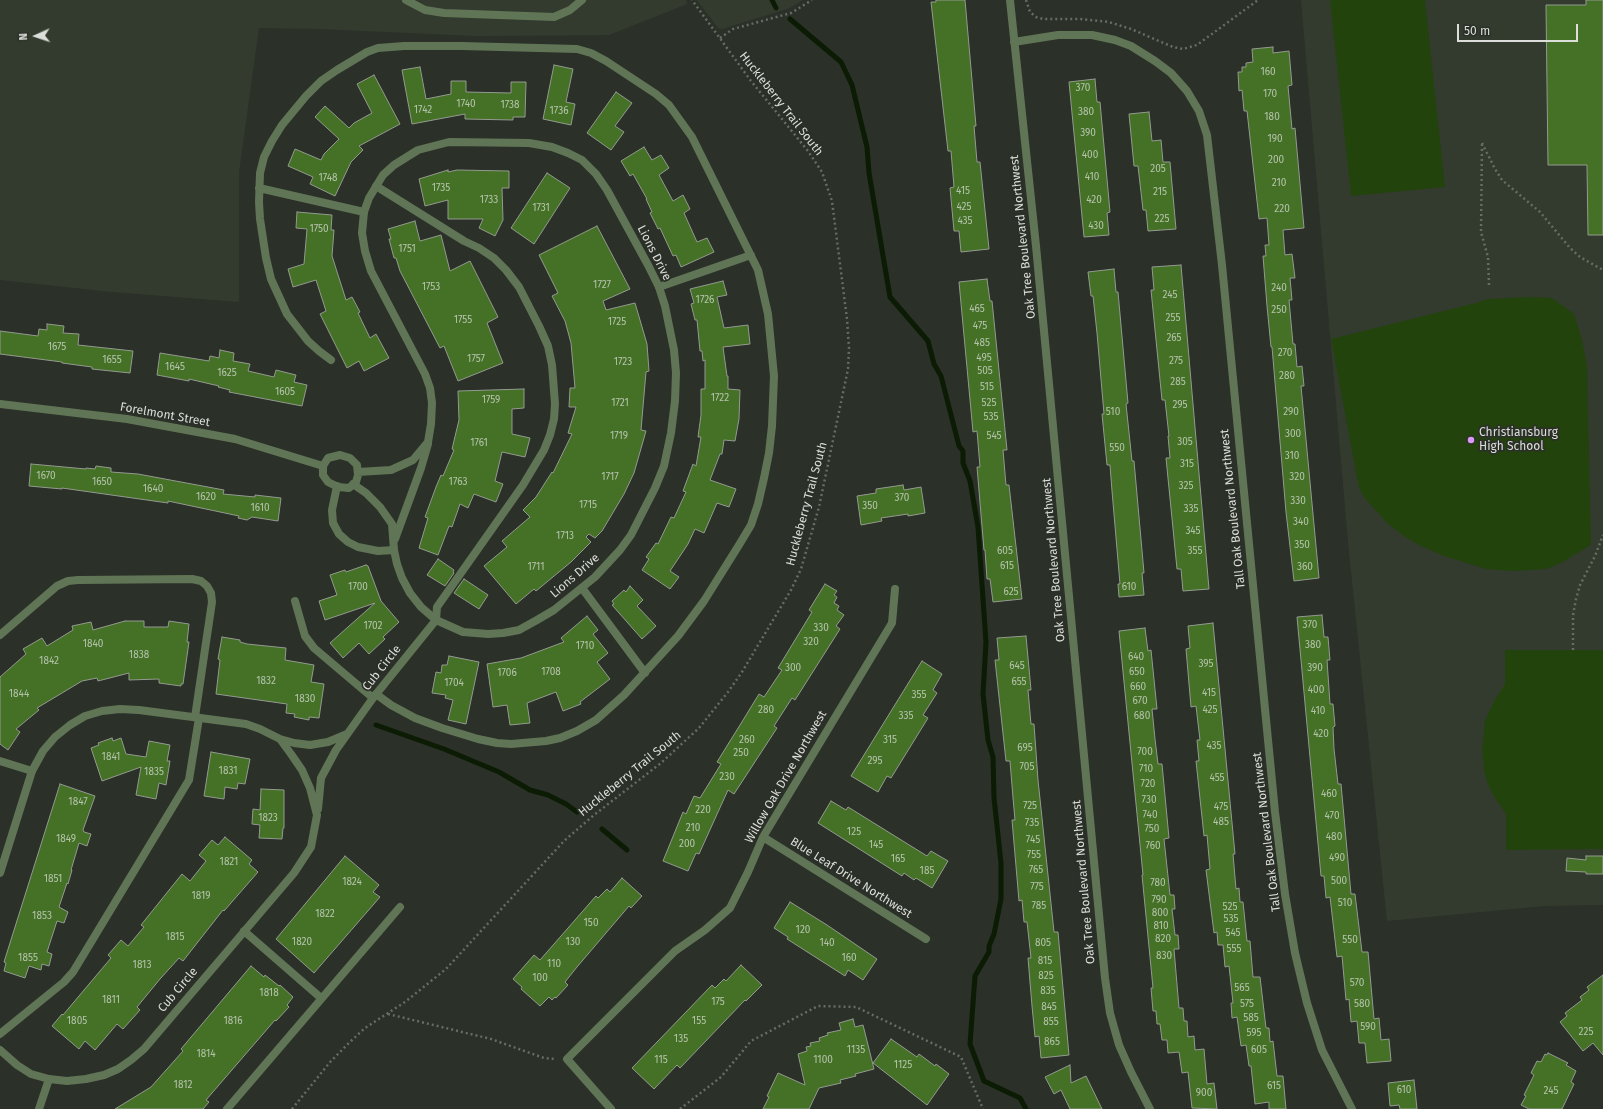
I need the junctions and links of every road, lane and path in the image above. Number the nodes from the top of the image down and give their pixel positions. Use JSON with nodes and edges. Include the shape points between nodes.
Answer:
{"nodes":[{"id":1,"x":406,"y":0,"type":"edge"},
{"id":2,"x":582,"y":0,"type":"edge"},
{"id":3,"x":692,"y":0,"type":"edge"},
{"id":4,"x":812,"y":0,"type":"edge"},
{"id":5,"x":1010,"y":0,"type":"edge"},
{"id":6,"x":1026,"y":0,"type":"edge"},
{"id":7,"x":1258,"y":0,"type":"edge"},
{"id":8,"x":720,"y":38,"type":"junction"},
{"id":9,"x":1014,"y":42,"type":"junction"},
{"id":10,"x":376,"y":186,"type":"junction"},
{"id":11,"x":259,"y":188,"type":"junction"},
{"id":12,"x":364,"y":212,"type":"junction"},
{"id":13,"x":751,"y":255,"type":"junction"},
{"id":14,"x":1603,"y":270,"type":"edge"},
{"id":15,"x":1489,"y":285,"type":"dead end"},
{"id":16,"x":659,"y":287,"type":"junction"},
{"id":17,"x":331,"y":360,"type":"dead end"},
{"id":18,"x":0,"y":404,"type":"edge"},
{"id":19,"x":428,"y":442,"type":"junction"},
{"id":20,"x":323,"y":466,"type":"junction"},
{"id":21,"x":358,"y":472,"type":"junction"},
{"id":22,"x":353,"y":484,"type":"junction"},
{"id":23,"x":336,"y":486,"type":"junction"},
{"id":24,"x":1603,"y":535,"type":"edge"},
{"id":25,"x":394,"y":547,"type":"junction"},
{"id":26,"x":582,"y":588,"type":"junction"},
{"id":27,"x":895,"y":589,"type":"dead end"},
{"id":28,"x":295,"y":601,"type":"dead end"},
{"id":29,"x":436,"y":620,"type":"junction"},
{"id":30,"x":0,"y":635,"type":"edge"},
{"id":31,"x":1573,"y":650,"type":"dead end"},
{"id":32,"x":646,"y":672,"type":"junction"},
{"id":33,"x":375,"y":696,"type":"junction"},
{"id":34,"x":197,"y":717,"type":"junction"},
{"id":35,"x":348,"y":733,"type":"junction"},
{"id":36,"x":280,"y":739,"type":"junction"},
{"id":37,"x":0,"y":761,"type":"edge"},
{"id":38,"x":32,"y":771,"type":"junction"},
{"id":39,"x":317,"y":815,"type":"junction"},
{"id":40,"x":763,"y":837,"type":"junction"},
{"id":41,"x":0,"y":873,"type":"edge"},
{"id":42,"x":400,"y":907,"type":"dead end"},
{"id":43,"x":244,"y":931,"type":"junction"},
{"id":44,"x":926,"y":939,"type":"dead end"},
{"id":45,"x":321,"y":998,"type":"junction"},
{"id":46,"x":387,"y":1014,"type":"junction"},
{"id":47,"x":0,"y":1034,"type":"edge"},
{"id":48,"x":0,"y":1050,"type":"edge"},
{"id":49,"x":567,"y":1059,"type":"junction"},
{"id":50,"x":48,"y":1079,"type":"junction"},
{"id":51,"x":39,"y":1109,"type":"edge"},
{"id":52,"x":227,"y":1109,"type":"edge"},
{"id":53,"x":292,"y":1109,"type":"edge"},
{"id":54,"x":611,"y":1109,"type":"edge"},
{"id":55,"x":680,"y":1109,"type":"edge"},
{"id":56,"x":983,"y":1109,"type":"edge"},
{"id":57,"x":1150,"y":1109,"type":"edge"},
{"id":58,"x":1352,"y":1109,"type":"edge"}],
"edges":[{"from":1,"to":2,"type":"street","via":[[425,10],[444,13],[554,17],[570,10]]},
{"from":3,"to":8,"type":"path","name":"Huckleberry Trail South"},
{"from":4,"to":8,"type":"path","via":[[791,13],[740,26]]},
{"from":5,"to":9,"type":"street","name":"Oak Tree Boulevard Northwest"},
{"from":6,"to":7,"type":"path","via":[[1030,12],[1036,18],[1109,22],[1183,49],[1202,42]]},
{"from":8,"to":46,"type":"path","name":"Huckleberry Trail South","via":[[750,81],[808,151],[822,172],[832,201],[848,326],[848,369],[818,507],[800,569],[784,603],[742,672],[699,728],[661,763],[578,828],[446,969]]},
{"from":9,"to":57,"type":"street","name":"Oak Tree Boulevard Northwest","via":[[1036,246],[1105,978],[1110,1013],[1119,1045]]},
{"from":9,"to":58,"type":"street","name":"Tall Oak Boulevard Northwest","via":[[1058,36],[1092,35],[1115,40],[1131,46],[1171,73],[1199,110],[1207,136],[1222,265],[1285,894],[1307,1003],[1322,1050]]},
{"from":10,"to":12,"type":"street","name":"Lions Drive"},
{"from":10,"to":16,"type":"street","name":"Lions Drive","via":[[405,156],[449,142],[552,147],[582,160],[596,174]]},
{"from":10,"to":29,"type":"street","via":[[479,248],[506,270],[519,287],[539,326],[548,346],[552,365],[555,389],[554,419],[544,450],[523,486],[437,607]]},
{"from":11,"to":12,"type":"street"},
{"from":11,"to":13,"type":"street","via":[[264,157],[294,109],[321,81],[367,52],[378,48],[404,46],[576,49],[606,61],[669,105],[692,137]]},
{"from":11,"to":17,"type":"street","via":[[260,219],[266,258],[278,298],[298,328]]},
{"from":12,"to":19,"type":"street","name":"Lions Drive","via":[[362,233],[371,271],[430,388],[432,403]]},
{"from":13,"to":16,"type":"street"},
{"from":13,"to":32,"type":"street","via":[[758,270],[768,314],[774,376],[769,453],[758,504],[751,525],[704,601],[678,636]]},
{"from":14,"to":15,"type":"path","via":[[1580,257],[1540,212],[1502,180],[1482,143],[1481,232],[1488,257]]},
{"from":16,"to":26,"type":"street","name":"Lions Drive","via":[[670,325],[676,373],[671,433],[664,466],[631,535],[607,565]]},
{"from":18,"to":20,"type":"street","name":"Forelmont Street","via":[[127,419],[235,439]]},
{"from":19,"to":21,"type":"street","via":[[413,460],[391,470]]},
{"from":19,"to":25,"type":"street","name":"Lions Drive"},
{"from":20,"to":21,"type":"street","via":[[328,458],[340,456],[350,458],[357,465]]},
{"from":20,"to":23,"type":"street","via":[[323,475],[328,482]]},
{"from":21,"to":22,"type":"street"},
{"from":22,"to":23,"type":"street","via":[[349,488]]},
{"from":22,"to":25,"type":"street","name":"Lions Drive","via":[[380,507],[392,524]]},
{"from":23,"to":25,"type":"street","via":[[332,510],[333,523],[339,534],[358,547],[378,550]]},
{"from":24,"to":31,"type":"path","via":[[1576,599],[1573,615]]},
{"from":25,"to":29,"type":"street","name":"Lions Drive","via":[[402,578],[410,593]]},
{"from":26,"to":29,"type":"street","name":"Lions Drive","via":[[519,630],[475,634],[463,632]]},
{"from":26,"to":32,"type":"street"},
{"from":27,"to":40,"type":"street","name":"Willow Oak Drive Northwest","via":[[892,623]]},
{"from":28,"to":33,"type":"street","via":[[305,636],[314,648]]},
{"from":29,"to":33,"type":"street","name":"Cub Circle"},
{"from":30,"to":34,"type":"street","via":[[57,586],[68,581],[202,581],[211,593],[212,602]]},
{"from":32,"to":33,"type":"street","via":[[596,720],[560,738],[529,744],[496,743],[442,728],[403,712]]},
{"from":33,"to":35,"type":"street","name":"Cub Circle"},
{"from":34,"to":36,"type":"street","name":"Cub Circle","via":[[246,724]]},
{"from":34,"to":38,"type":"street","name":"Cub Circle","via":[[120,709],[85,716],[54,737]]},
{"from":34,"to":47,"type":"street","via":[[189,780],[73,972]]},
{"from":35,"to":36,"type":"street","name":"Cub Circle","via":[[328,742],[310,744]]},
{"from":35,"to":39,"type":"street","name":"Cub Circle","via":[[321,778]]},
{"from":36,"to":39,"type":"street","name":"Cub Circle","via":[[302,770]]},
{"from":37,"to":38,"type":"street"},
{"from":38,"to":41,"type":"street","name":"Cub Circle"},
{"from":39,"to":43,"type":"street","name":"Cub Circle","via":[[311,847],[294,873]]},
{"from":40,"to":44,"type":"street","name":"Blue Leaf Drive Northwest"},
{"from":40,"to":49,"type":"street","name":"Willow Oak Drive Northwest","via":[[730,908],[675,951]]},
{"from":42,"to":45,"type":"street"},
{"from":43,"to":45,"type":"street"},
{"from":43,"to":50,"type":"street","name":"Cub Circle","via":[[144,1049],[131,1060],[118,1069],[86,1080]]},
{"from":45,"to":52,"type":"street"},
{"from":46,"to":49,"type":"path","via":[[491,1039],[544,1058]]},
{"from":46,"to":53,"type":"path","name":"Huckleberry Trail South","via":[[365,1028],[331,1061]]},
{"from":48,"to":50,"type":"street","name":"Cub Circle","via":[[31,1074]]},
{"from":49,"to":54,"type":"street"},
{"from":50,"to":51,"type":"street"},
{"from":55,"to":56,"type":"path","via":[[721,1077],[751,1041],[818,1006],[856,1007],[961,1057]]}]}
